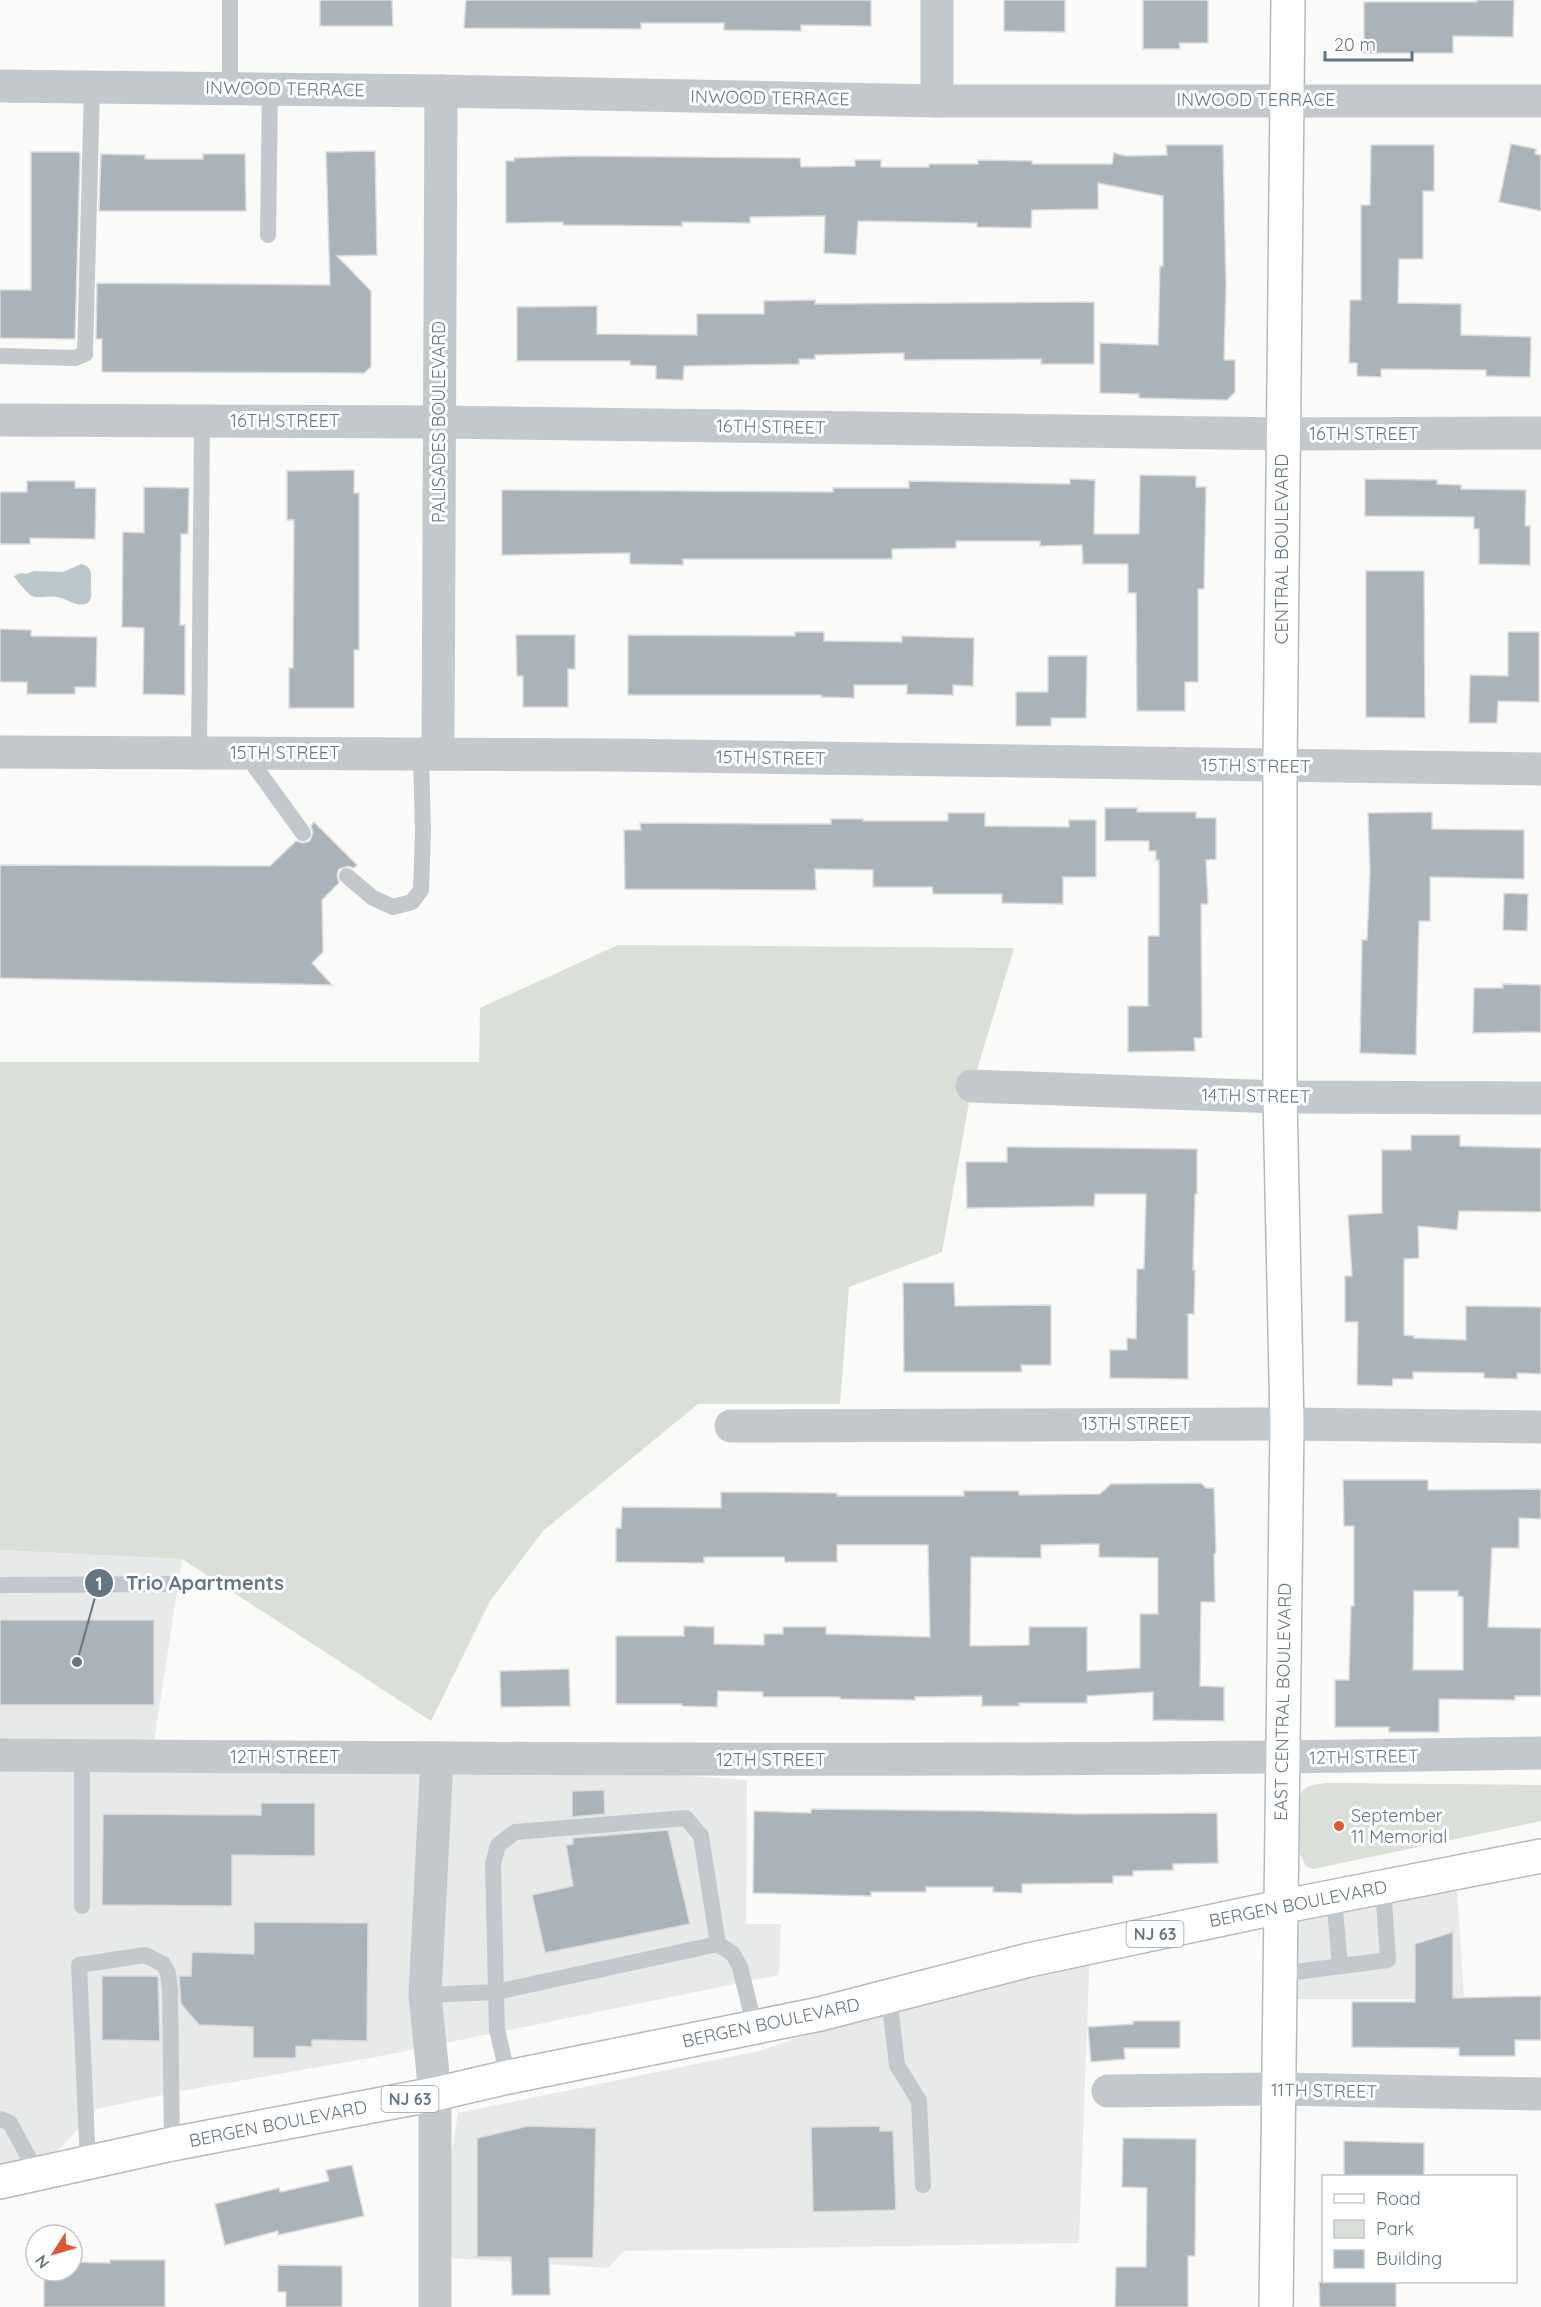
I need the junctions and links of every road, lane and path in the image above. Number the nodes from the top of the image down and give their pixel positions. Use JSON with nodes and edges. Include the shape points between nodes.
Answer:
{"nodes":[{"id":1,"x":230,"y":0,"type":"edge"},
{"id":2,"x":937,"y":0,"type":"edge"},
{"id":3,"x":1288,"y":0,"type":"edge"},
{"id":4,"x":0,"y":86,"type":"edge"},
{"id":5,"x":92,"y":87,"type":"junction"},
{"id":6,"x":230,"y":89,"type":"junction"},
{"id":7,"x":270,"y":89,"type":"junction"},
{"id":8,"x":441,"y":91,"type":"junction"},
{"id":9,"x":1287,"y":100,"type":"junction"},
{"id":10,"x":1541,"y":100,"type":"edge"},
{"id":11,"x":936,"y":101,"type":"junction"},
{"id":12,"x":268,"y":235,"type":"dead end"},
{"id":13,"x":0,"y":356,"type":"edge"},
{"id":14,"x":0,"y":420,"type":"edge"},
{"id":15,"x":202,"y":421,"type":"junction"},
{"id":16,"x":439,"y":422,"type":"junction"},
{"id":17,"x":1541,"y":433,"type":"edge"},
{"id":18,"x":1283,"y":434,"type":"junction"},
{"id":19,"x":0,"y":752,"type":"edge"},
{"id":20,"x":199,"y":753,"type":"junction"},
{"id":21,"x":246,"y":753,"type":"junction"},
{"id":22,"x":430,"y":754,"type":"junction"},
{"id":23,"x":1280,"y":766,"type":"junction"},
{"id":24,"x":1541,"y":769,"type":"edge"},
{"id":25,"x":303,"y":833,"type":"dead end"},
{"id":26,"x":347,"y":876,"type":"dead end"},
{"id":27,"x":972,"y":1086,"type":"dead end"},
{"id":28,"x":1280,"y":1097,"type":"junction"},
{"id":29,"x":1541,"y":1098,"type":"edge"},
{"id":30,"x":1287,"y":1424,"type":"junction"},
{"id":31,"x":731,"y":1426,"type":"dead end"},
{"id":32,"x":1541,"y":1427,"type":"edge"},
{"id":33,"x":169,"y":1584,"type":"dead end"},
{"id":34,"x":0,"y":1585,"type":"edge"},
{"id":35,"x":1541,"y":1754,"type":"edge"},
{"id":36,"x":0,"y":1755,"type":"edge"},
{"id":37,"x":82,"y":1756,"type":"junction"},
{"id":38,"x":437,"y":1758,"type":"junction"},
{"id":39,"x":1282,"y":1758,"type":"junction"},
{"id":40,"x":1541,"y":1856,"type":"edge"},
{"id":41,"x":1383,"y":1887,"type":"junction"},
{"id":42,"x":1334,"y":1898,"type":"junction"},
{"id":43,"x":82,"y":1906,"type":"dead end"},
{"id":44,"x":1280,"y":1907,"type":"junction"},
{"id":45,"x":718,"y":1944,"type":"junction"},
{"id":46,"x":1340,"y":1966,"type":"junction"},
{"id":47,"x":1280,"y":1974,"type":"junction"},
{"id":48,"x":496,"y":1992,"type":"junction"},
{"id":49,"x":425,"y":1995,"type":"junction"},
{"id":50,"x":889,"y":1997,"type":"junction"},
{"id":51,"x":755,"y":2028,"type":"junction"},
{"id":52,"x":508,"y":2077,"type":"junction"},
{"id":53,"x":1279,"y":2090,"type":"junction"},
{"id":54,"x":1108,"y":2091,"type":"dead end"},
{"id":55,"x":435,"y":2094,"type":"junction"},
{"id":56,"x":1541,"y":2094,"type":"edge"},
{"id":57,"x":0,"y":2119,"type":"edge"},
{"id":58,"x":171,"y":2144,"type":"junction"},
{"id":59,"x":88,"y":2163,"type":"junction"},
{"id":60,"x":38,"y":2173,"type":"junction"},
{"id":61,"x":0,"y":2182,"type":"edge"},
{"id":62,"x":923,"y":2185,"type":"dead end"},
{"id":63,"x":435,"y":2307,"type":"edge"},
{"id":64,"x":1276,"y":2307,"type":"edge"}],
"edges":[{"from":1,"to":6,"type":"lane"},
{"from":2,"to":11,"type":"street"},
{"from":3,"to":9,"type":"main road","name":"CENTRAL BOULEVARD"},
{"from":4,"to":5,"type":"street","name":"INWOOD TERRACE"},
{"from":5,"to":6,"type":"street","name":"INWOOD TERRACE"},
{"from":5,"to":13,"type":"lane","via":[[86,354],[75,358]]},
{"from":6,"to":7,"type":"street","name":"INWOOD TERRACE"},
{"from":7,"to":8,"type":"street","name":"INWOOD TERRACE"},
{"from":7,"to":12,"type":"lane"},
{"from":8,"to":11,"type":"street","name":"INWOOD TERRACE"},
{"from":8,"to":16,"type":"street","name":"PALISADES BOULEVARD"},
{"from":9,"to":10,"type":"street","name":"INWOOD TERRACE"},
{"from":9,"to":11,"type":"street","name":"INWOOD TERRACE"},
{"from":9,"to":18,"type":"main road","name":"CENTRAL BOULEVARD"},
{"from":14,"to":15,"type":"street","name":"16TH STREET"},
{"from":15,"to":16,"type":"street","name":"16TH STREET"},
{"from":15,"to":20,"type":"lane"},
{"from":16,"to":18,"type":"street","name":"16TH STREET"},
{"from":16,"to":22,"type":"street","name":"PALISADES BOULEVARD"},
{"from":17,"to":18,"type":"street","name":"16TH STREET"},
{"from":18,"to":23,"type":"main road","name":"CENTRAL BOULEVARD"},
{"from":19,"to":20,"type":"street","name":"15TH STREET"},
{"from":20,"to":21,"type":"street","name":"15TH STREET"},
{"from":21,"to":22,"type":"street","name":"15TH STREET"},
{"from":21,"to":25,"type":"lane"},
{"from":22,"to":23,"type":"street","name":"15TH STREET"},
{"from":22,"to":26,"type":"lane","via":[[421,890],[412,902],[393,907],[373,898]]},
{"from":23,"to":24,"type":"street","name":"15TH STREET"},
{"from":23,"to":28,"type":"main road","name":"CENTRAL BOULEVARD"},
{"from":27,"to":28,"type":"street","name":"14TH STREET"},
{"from":28,"to":29,"type":"street","name":"14TH STREET"},
{"from":28,"to":30,"type":"main road","name":"EAST CENTRAL BOULEVARD"},
{"from":30,"to":31,"type":"street","name":"13TH STREET"},
{"from":30,"to":32,"type":"street","name":"13TH STREET"},
{"from":30,"to":39,"type":"main road","name":"EAST CENTRAL BOULEVARD"},
{"from":33,"to":34,"type":"lane"},
{"from":35,"to":39,"type":"street","name":"12TH STREET"},
{"from":36,"to":37,"type":"street","name":"12TH STREET"},
{"from":37,"to":38,"type":"street","name":"12TH STREET"},
{"from":37,"to":43,"type":"lane"},
{"from":38,"to":39,"type":"street","name":"12TH STREET"},
{"from":38,"to":49,"type":"street"},
{"from":39,"to":44,"type":"main road","name":"EAST CENTRAL BOULEVARD"},
{"from":40,"to":41,"type":"main road","name":"BERGEN BOULEVARD","number":"NJ 63"},
{"from":41,"to":42,"type":"main road","name":"BERGEN BOULEVARD","number":"NJ 63"},
{"from":41,"to":46,"type":"lane","via":[[1388,1960]]},
{"from":42,"to":44,"type":"main road","name":"BERGEN BOULEVARD","number":"NJ 63"},
{"from":42,"to":46,"type":"lane"},
{"from":44,"to":47,"type":"main road","name":"EAST CENTRAL BOULEVARD"},
{"from":44,"to":50,"type":"main road","name":"BERGEN BOULEVARD","number":"NJ 63","via":[[1029,1960]]},
{"from":45,"to":48,"type":"lane"},
{"from":45,"to":48,"type":"lane","via":[[701,1836],[686,1818],[515,1832],[498,1845],[493,1864]]},
{"from":45,"to":51,"type":"lane","via":[[732,1954],[740,1967]]},
{"from":46,"to":47,"type":"lane"},
{"from":47,"to":53,"type":"main road","name":"EAST CENTRAL BOULEVARD"},
{"from":48,"to":49,"type":"lane"},
{"from":48,"to":52,"type":"lane","via":[[497,2029]]},
{"from":49,"to":55,"type":"street"},
{"from":50,"to":51,"type":"main road","name":"BERGEN BOULEVARD","number":"NJ 63"},
{"from":50,"to":62,"type":"lane","via":[[897,2066],[919,2101]]},
{"from":51,"to":52,"type":"main road","name":"BERGEN BOULEVARD","number":"NJ 63"},
{"from":52,"to":55,"type":"main road","name":"BERGEN BOULEVARD","number":"NJ 63"},
{"from":53,"to":54,"type":"street","name":"11TH STREET"},
{"from":53,"to":56,"type":"street","name":"11TH STREET"},
{"from":53,"to":64,"type":"main road","name":"EAST CENTRAL BOULEVARD"},
{"from":55,"to":58,"type":"main road","name":"BERGEN BOULEVARD","number":"NJ 63"},
{"from":55,"to":63,"type":"street"},
{"from":57,"to":60,"type":"lane","via":[[10,2124]]},
{"from":58,"to":59,"type":"main road","name":"BERGEN BOULEVARD","number":"NJ 63"},
{"from":58,"to":59,"type":"lane","via":[[168,1973],[163,1964],[145,1955],[79,1965]]},
{"from":59,"to":60,"type":"main road","name":"BERGEN BOULEVARD","number":"NJ 63"},
{"from":60,"to":61,"type":"main road","name":"BERGEN BOULEVARD","number":"NJ 63"}]}
